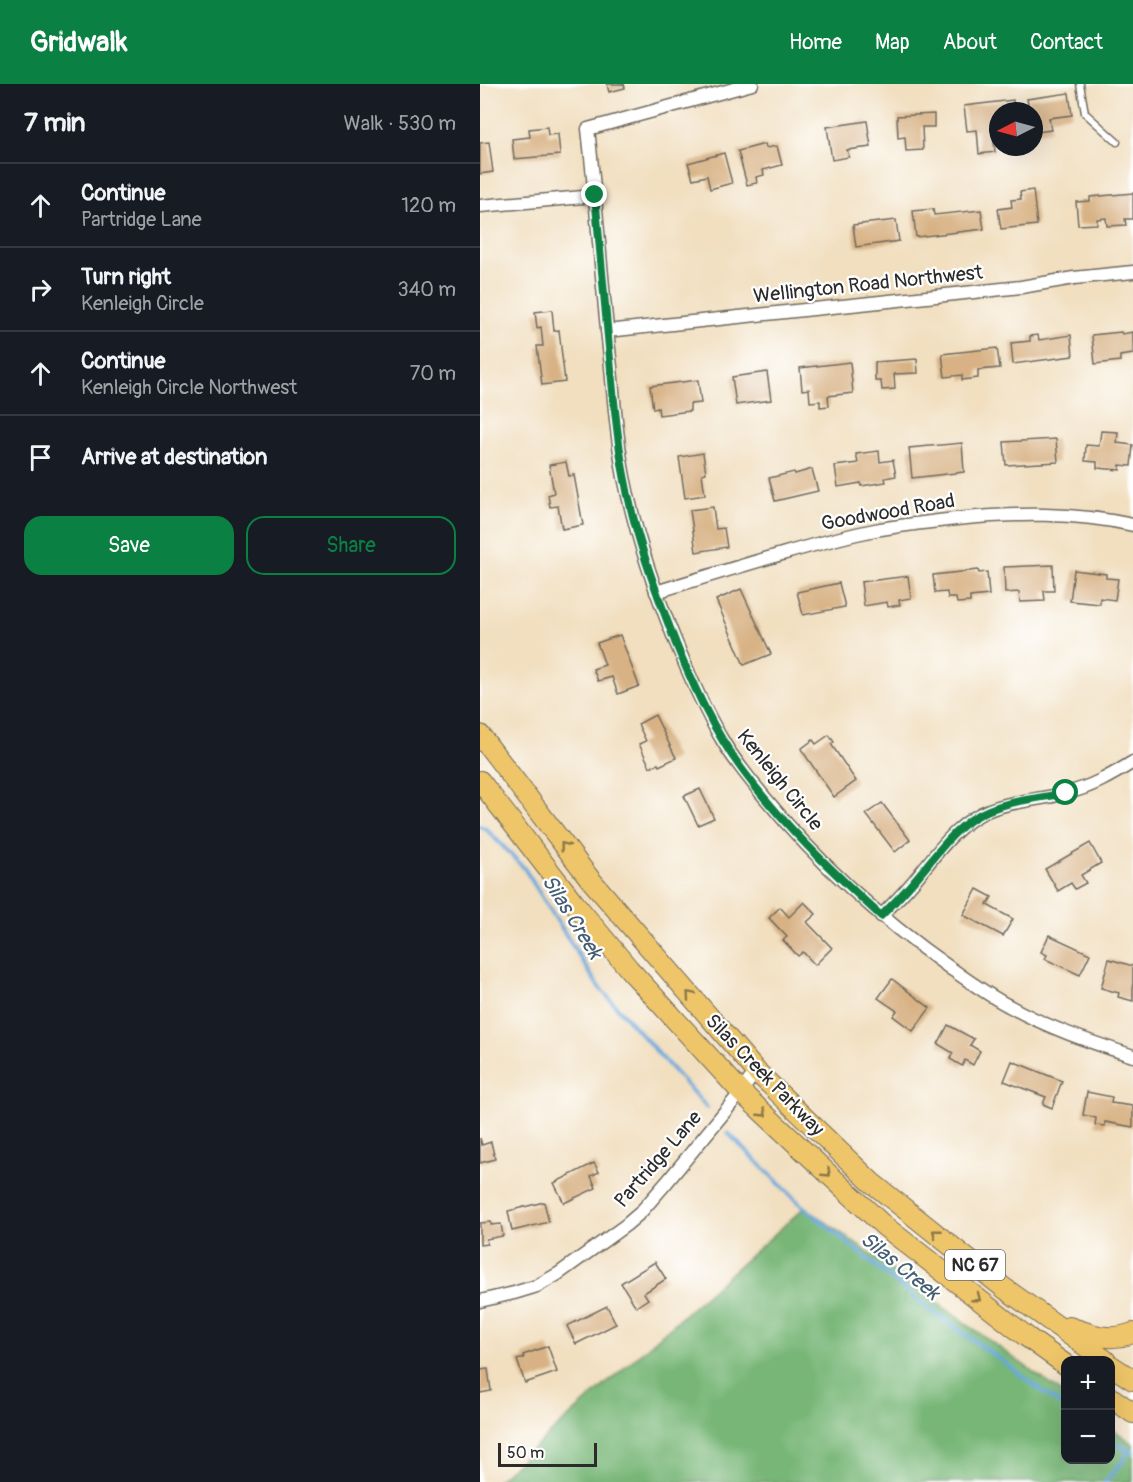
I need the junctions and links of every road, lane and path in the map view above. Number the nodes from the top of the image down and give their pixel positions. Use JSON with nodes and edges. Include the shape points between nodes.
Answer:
{"nodes":[{"id":1,"x":752,"y":84,"type":"edge"},
{"id":2,"x":1080,"y":84,"type":"edge"},
{"id":3,"x":1117,"y":142,"type":"dead end"},
{"id":4,"x":595,"y":195,"type":"junction"},
{"id":5,"x":480,"y":206,"type":"edge"},
{"id":6,"x":1133,"y":272,"type":"edge"},
{"id":7,"x":607,"y":331,"type":"junction"},
{"id":8,"x":1133,"y":525,"type":"edge"},
{"id":9,"x":656,"y":592,"type":"junction"},
{"id":10,"x":480,"y":735,"type":"edge"},
{"id":11,"x":1133,"y":762,"type":"edge"},
{"id":12,"x":480,"y":781,"type":"edge"},
{"id":13,"x":881,"y":916,"type":"junction"},
{"id":14,"x":1133,"y":1056,"type":"edge"},
{"id":15,"x":756,"y":1071,"type":"junction"},
{"id":16,"x":741,"y":1092,"type":"junction"},
{"id":17,"x":480,"y":1301,"type":"edge"},
{"id":18,"x":1049,"y":1320,"type":"junction"},
{"id":19,"x":1133,"y":1333,"type":"edge"},
{"id":20,"x":1099,"y":1356,"type":"edge"},
{"id":21,"x":1061,"y":1362,"type":"edge"},
{"id":22,"x":1115,"y":1368,"type":"edge"},
{"id":23,"x":1133,"y":1380,"type":"edge"},
{"id":24,"x":1115,"y":1400,"type":"edge"},
{"id":25,"x":1133,"y":1413,"type":"edge"}],
"edges":[{"from":1,"to":4,"type":"street","name":"Kenleigh Circle","via":[[588,129]]},
{"from":2,"to":3,"type":"lane","via":[[1085,113]]},
{"from":4,"to":5,"type":"street"},
{"from":4,"to":7,"type":"street","name":"Kenleigh Circle"},
{"from":6,"to":7,"type":"street","name":"Wellington Road Northwest"},
{"from":7,"to":9,"type":"street","name":"Kenleigh Circle","via":[[623,474]]},
{"from":8,"to":9,"type":"street","name":"Goodwood Road","via":[[1030,514],[875,530]]},
{"from":9,"to":13,"type":"street","name":"Kenleigh Circle","via":[[704,708],[742,770],[820,860]]},
{"from":15,"to":10,"type":"main road","name":"Silas Creek Parkway","number":"NC 67","one_way":true,"via":[[590,879]]},
{"from":11,"to":13,"type":"street","via":[[1083,788],[1006,805],[974,818],[960,828]]},
{"from":12,"to":16,"type":"main road","name":"Silas Creek Parkway","number":"NC 67","via":[[574,904]]},
{"from":13,"to":14,"type":"street","name":"Kenleigh Circle","via":[[918,946],[1008,1006],[1079,1038]]},
{"from":15,"to":16,"type":"street","name":"Partridge Lane"},
{"from":18,"to":15,"type":"main road","name":"Silas Creek Parkway","number":"NC 67","one_way":true,"via":[[871,1182]]},
{"from":16,"to":17,"type":"street","name":"Partridge Lane","via":[[626,1225],[537,1286]]},
{"from":16,"to":21,"type":"main road","name":"Silas Creek Parkway","number":"NC 67","one_way":true,"via":[[883,1225]]},
{"from":18,"to":19,"type":"main road","via":[[1101,1337]]},
{"from":18,"to":20,"type":"main road","name":"Silas Creek Parkway","number":"NC 67"},
{"from":22,"to":23,"type":"main road"},
{"from":24,"to":25,"type":"main road"}]}
